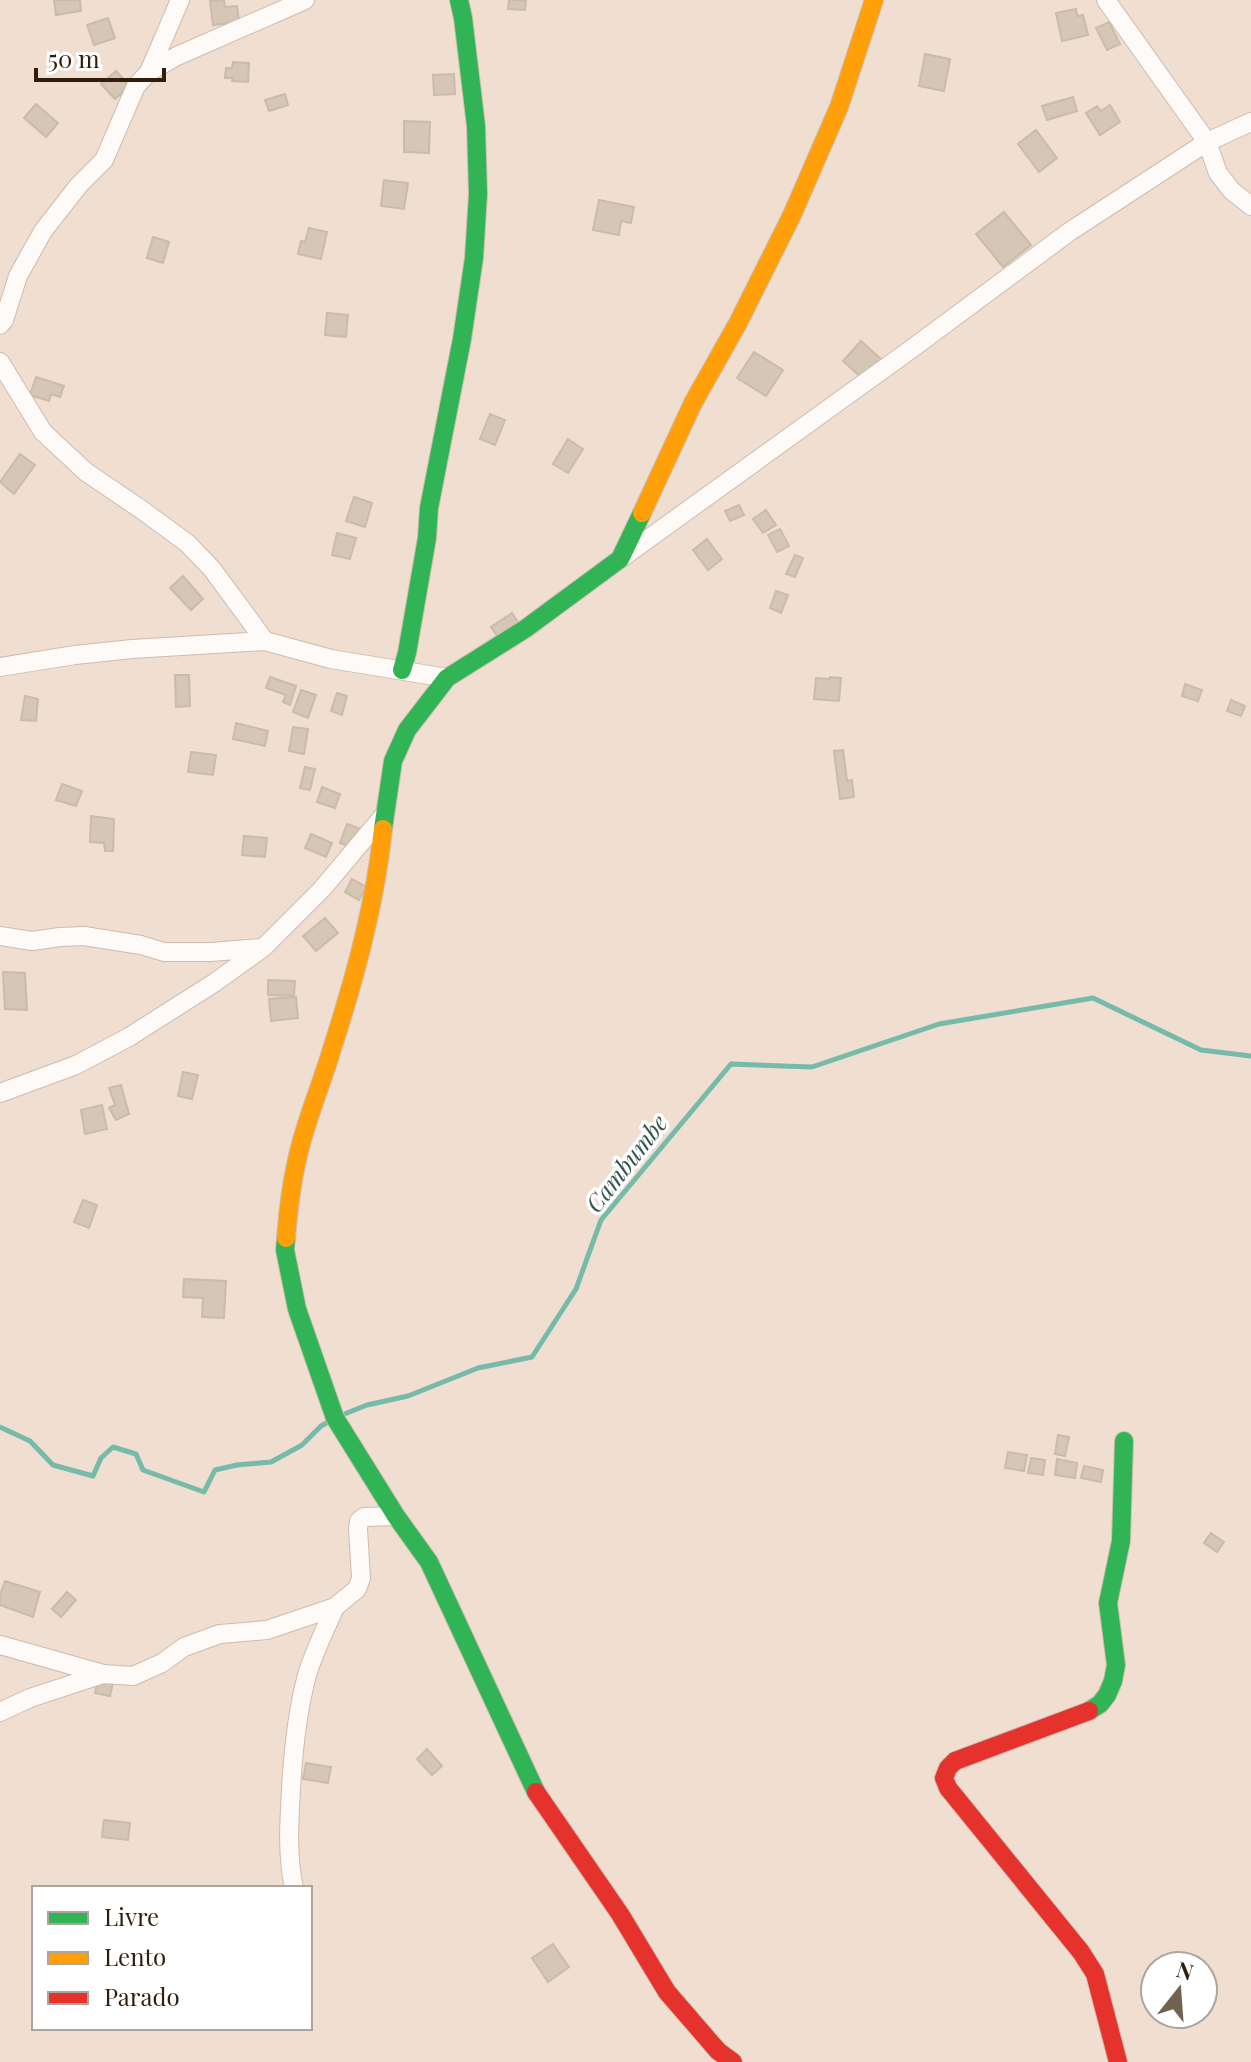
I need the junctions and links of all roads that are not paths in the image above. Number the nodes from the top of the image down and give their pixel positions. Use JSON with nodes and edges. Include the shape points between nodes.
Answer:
{"nodes":[{"id":1,"x":180,"y":0,"type":"edge"},
{"id":2,"x":305,"y":0,"type":"edge"},
{"id":3,"x":459,"y":0,"type":"edge"},
{"id":4,"x":874,"y":0,"type":"edge"},
{"id":5,"x":1106,"y":0,"type":"edge"},
{"id":6,"x":149,"y":72,"type":"junction"},
{"id":7,"x":1251,"y":122,"type":"edge"},
{"id":8,"x":1207,"y":142,"type":"junction"},
{"id":9,"x":1251,"y":206,"type":"edge"},
{"id":10,"x":0,"y":325,"type":"edge"},
{"id":11,"x":0,"y":362,"type":"edge"},
{"id":12,"x":620,"y":559,"type":"junction"},
{"id":13,"x":265,"y":641,"type":"junction"},
{"id":14,"x":0,"y":667,"type":"edge"},
{"id":15,"x":402,"y":670,"type":"junction"},
{"id":16,"x":447,"y":678,"type":"junction"},
{"id":17,"x":385,"y":814,"type":"junction"},
{"id":18,"x":0,"y":936,"type":"edge"},
{"id":19,"x":264,"y":947,"type":"junction"},
{"id":20,"x":0,"y":1093,"type":"edge"},
{"id":21,"x":1124,"y":1441,"type":"dead end"},
{"id":22,"x":396,"y":1516,"type":"junction"},
{"id":23,"x":335,"y":1607,"type":"junction"},
{"id":24,"x":0,"y":1645,"type":"edge"},
{"id":25,"x":103,"y":1674,"type":"junction"},
{"id":26,"x":0,"y":1712,"type":"edge"},
{"id":27,"x":294,"y":1886,"type":"edge"},
{"id":28,"x":725,"y":2058,"type":"edge"},
{"id":29,"x":1118,"y":2062,"type":"edge"}],
"edges":[{"from":1,"to":6,"type":"street"},
{"from":2,"to":6,"type":"street"},
{"from":3,"to":15,"type":"street","via":[[476,126],[474,258]]},
{"from":4,"to":12,"type":"street","via":[[839,107],[792,215],[693,403]]},
{"from":5,"to":8,"type":"street"},
{"from":6,"to":10,"type":"street","via":[[136,86],[104,160],[43,231],[18,276]]},
{"from":7,"to":8,"type":"street"},
{"from":8,"to":9,"type":"street","via":[[1218,173]]},
{"from":8,"to":12,"type":"street","via":[[1069,232]]},
{"from":11,"to":13,"type":"street","via":[[43,432],[86,472],[187,543]]},
{"from":12,"to":16,"type":"street"},
{"from":13,"to":14,"type":"street","via":[[132,649]]},
{"from":13,"to":15,"type":"street"},
{"from":15,"to":16,"type":"street"},
{"from":16,"to":17,"type":"street","via":[[407,730],[393,761]]},
{"from":17,"to":19,"type":"street"},
{"from":17,"to":22,"type":"street","via":[[364,941],[297,1157],[285,1250],[297,1309],[335,1418]]},
{"from":18,"to":19,"type":"street","via":[[32,941],[84,936],[164,952]]},
{"from":19,"to":20,"type":"street","via":[[129,1037],[76,1065]]},
{"from":21,"to":29,"type":"street","via":[[1121,1541],[1108,1603],[1116,1665],[1107,1695],[1085,1713],[955,1761],[944,1778],[1095,1974]]},
{"from":22,"to":23,"type":"street","via":[[359,1521],[361,1578],[357,1589]]},
{"from":22,"to":28,"type":"street","via":[[429,1562],[537,1795],[667,1992]]},
{"from":23,"to":25,"type":"street","via":[[267,1630],[220,1634],[133,1676]]},
{"from":23,"to":27,"type":"street","via":[[316,1648],[300,1706],[289,1824]]},
{"from":24,"to":25,"type":"street"},
{"from":25,"to":26,"type":"street"}]}
